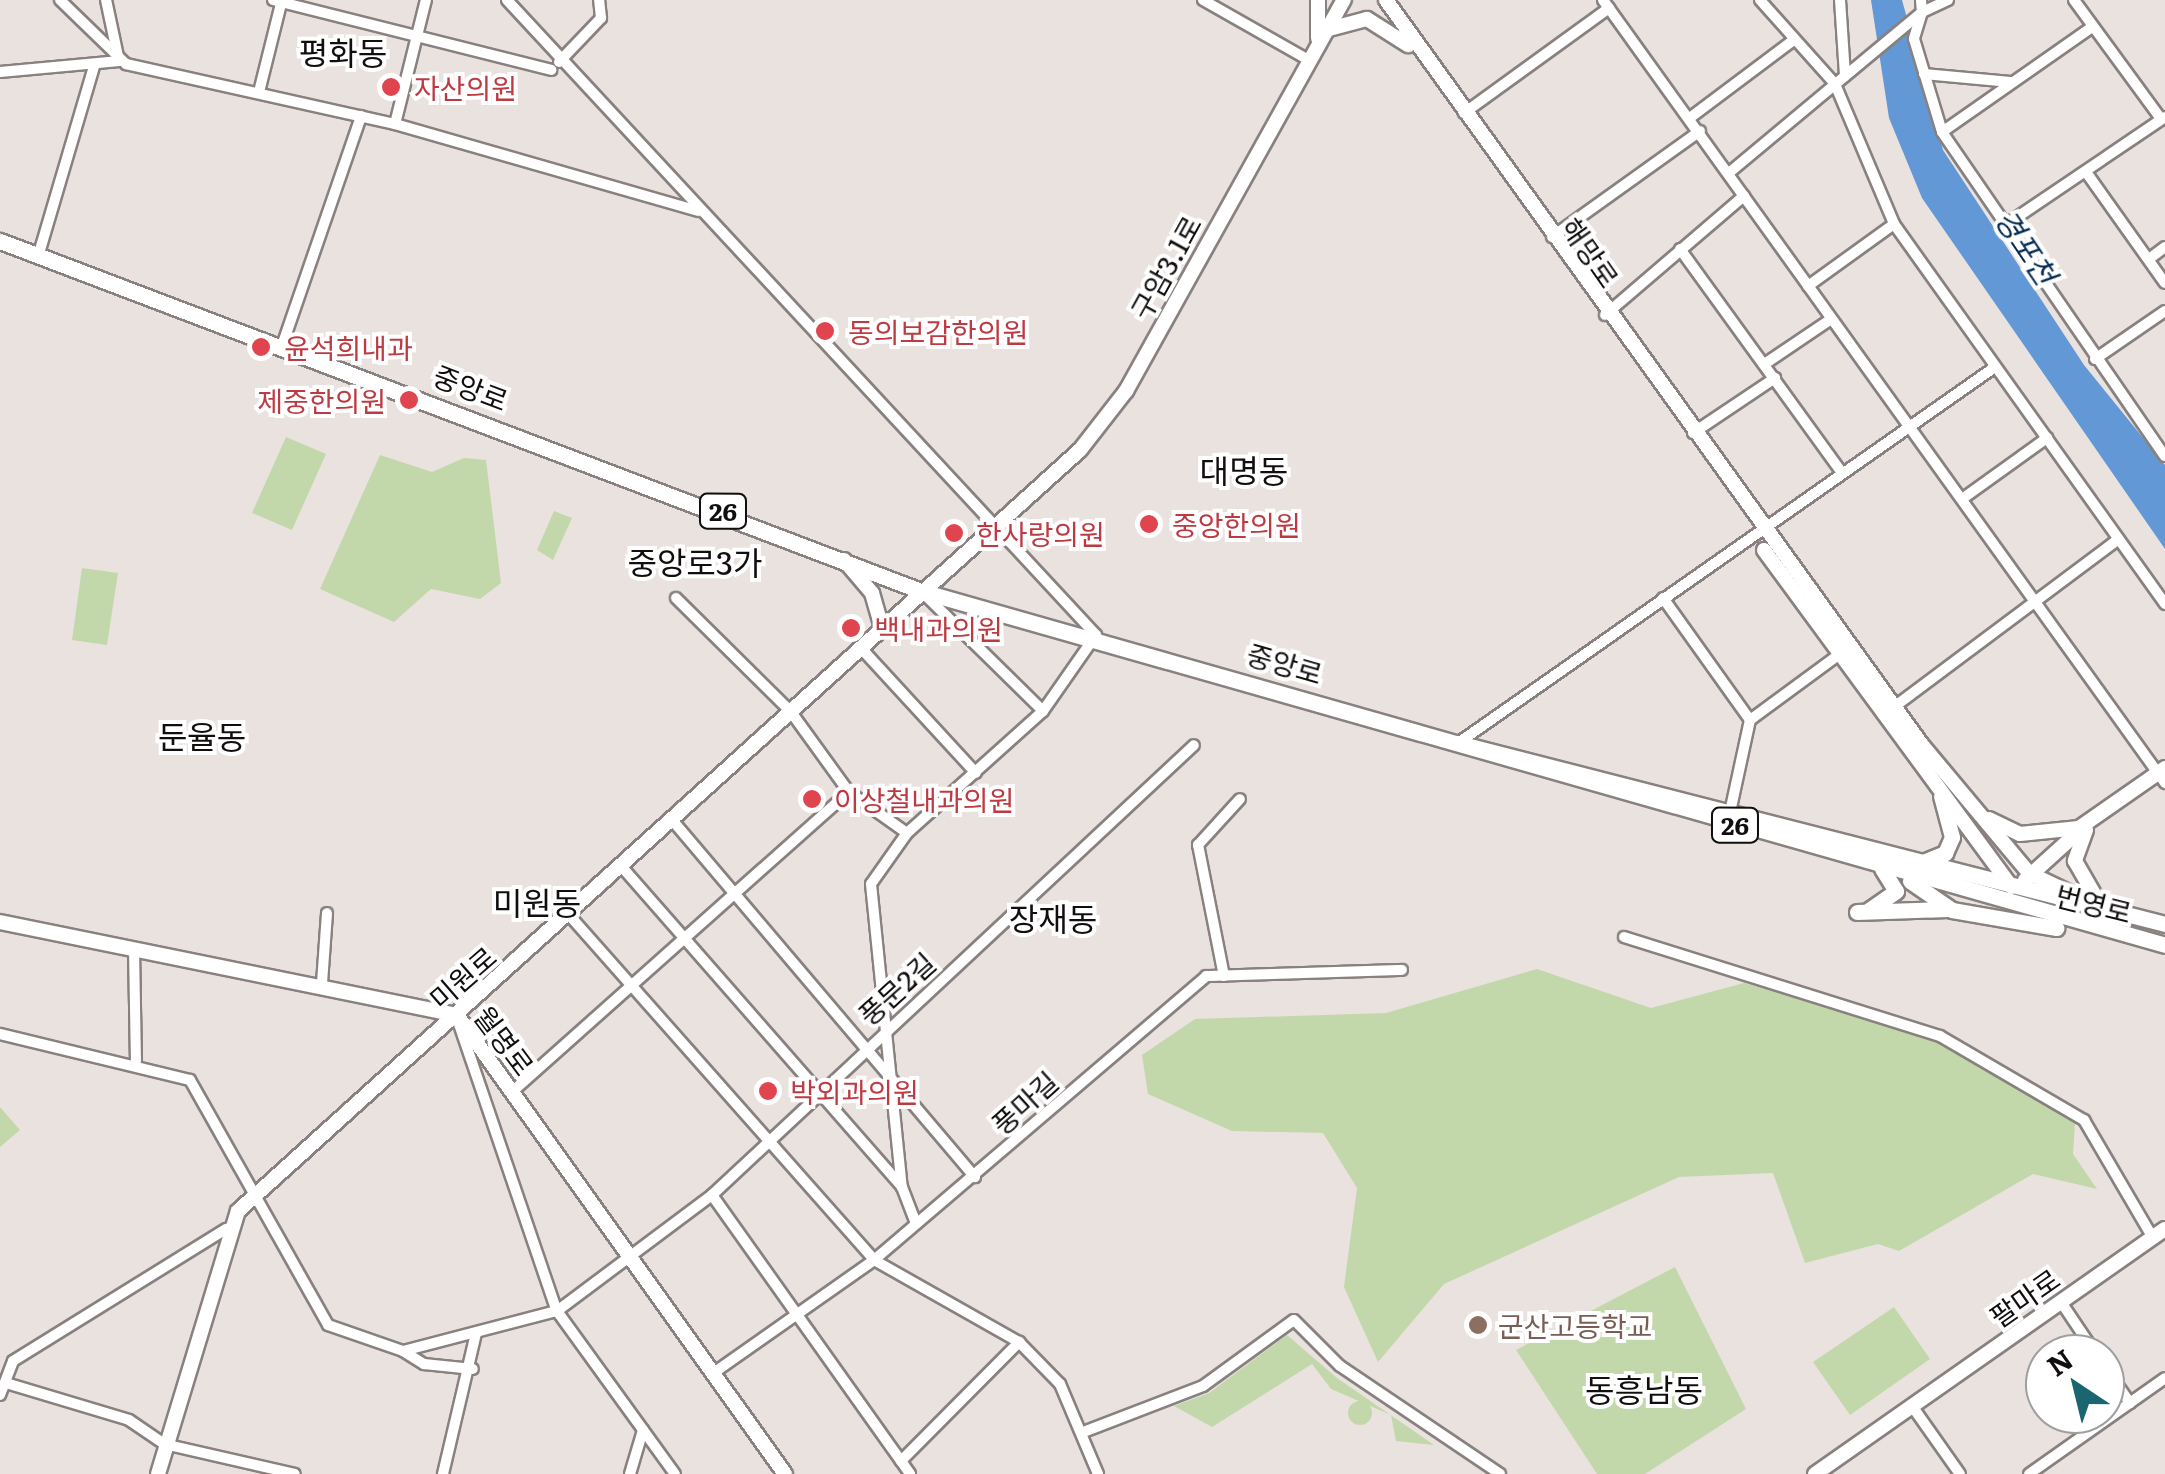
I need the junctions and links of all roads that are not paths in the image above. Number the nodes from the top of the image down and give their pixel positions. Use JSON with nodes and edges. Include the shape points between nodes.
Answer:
{"nodes":[{"id":1,"x":60,"y":0,"type":"edge"},
{"id":2,"x":106,"y":0,"type":"edge"},
{"id":3,"x":426,"y":0,"type":"edge"},
{"id":4,"x":506,"y":0,"type":"edge"},
{"id":5,"x":598,"y":0,"type":"edge"},
{"id":6,"x":1203,"y":0,"type":"edge"},
{"id":7,"x":1318,"y":0,"type":"edge"},
{"id":8,"x":1344,"y":0,"type":"edge"},
{"id":9,"x":1760,"y":0,"type":"edge"},
{"id":10,"x":1840,"y":0,"type":"edge"},
{"id":11,"x":2074,"y":0,"type":"edge"},
{"id":12,"x":279,"y":1,"type":"edge"},
{"id":13,"x":1943,"y":2,"type":"edge"},
{"id":14,"x":1391,"y":3,"type":"edge"},
{"id":15,"x":1606,"y":4,"type":"edge"},
{"id":16,"x":1922,"y":6,"type":"edge"},
{"id":17,"x":2092,"y":27,"type":"junction"},
{"id":18,"x":1323,"y":33,"type":"junction"},
{"id":19,"x":417,"y":36,"type":"junction"},
{"id":20,"x":1792,"y":42,"type":"junction"},
{"id":21,"x":1306,"y":58,"type":"junction"},
{"id":22,"x":1425,"y":60,"type":"junction"},
{"id":23,"x":119,"y":61,"type":"junction"},
{"id":24,"x":555,"y":66,"type":"junction"},
{"id":25,"x":94,"y":67,"type":"junction"},
{"id":26,"x":0,"y":72,"type":"edge"},
{"id":27,"x":1924,"y":74,"type":"junction"},
{"id":28,"x":1845,"y":76,"type":"junction"},
{"id":29,"x":2012,"y":82,"type":"junction"},
{"id":30,"x":1835,"y":84,"type":"junction"},
{"id":31,"x":260,"y":92,"type":"junction"},
{"id":32,"x":1464,"y":113,"type":"junction"},
{"id":33,"x":361,"y":116,"type":"junction"},
{"id":34,"x":1691,"y":117,"type":"junction"},
{"id":35,"x":2163,"y":118,"type":"edge"},
{"id":36,"x":395,"y":124,"type":"junction"},
{"id":37,"x":1700,"y":131,"type":"junction"},
{"id":38,"x":1942,"y":132,"type":"junction"},
{"id":39,"x":1730,"y":172,"type":"junction"},
{"id":40,"x":2086,"y":172,"type":"junction"},
{"id":41,"x":1744,"y":196,"type":"junction"},
{"id":42,"x":703,"y":212,"type":"junction"},
{"id":43,"x":1894,"y":224,"type":"junction"},
{"id":44,"x":2004,"y":226,"type":"junction"},
{"id":45,"x":1551,"y":238,"type":"junction"},
{"id":46,"x":0,"y":241,"type":"edge"},
{"id":47,"x":2165,"y":246,"type":"edge"},
{"id":48,"x":1680,"y":249,"type":"junction"},
{"id":49,"x":40,"y":250,"type":"junction"},
{"id":50,"x":2149,"y":258,"type":"junction"},
{"id":51,"x":2165,"y":284,"type":"edge"},
{"id":52,"x":1808,"y":286,"type":"junction"},
{"id":53,"x":2165,"y":311,"type":"edge"},
{"id":54,"x":1605,"y":315,"type":"junction"},
{"id":55,"x":1831,"y":319,"type":"junction"},
{"id":56,"x":284,"y":343,"type":"junction"},
{"id":57,"x":2094,"y":359,"type":"junction"},
{"id":58,"x":1766,"y":363,"type":"junction"},
{"id":59,"x":1995,"y":367,"type":"junction"},
{"id":60,"x":1775,"y":378,"type":"junction"},
{"id":61,"x":1909,"y":427,"type":"junction"},
{"id":62,"x":1692,"y":434,"type":"junction"},
{"id":63,"x":2048,"y":438,"type":"junction"},
{"id":64,"x":2165,"y":456,"type":"edge"},
{"id":65,"x":1842,"y":473,"type":"junction"},
{"id":66,"x":1962,"y":498,"type":"junction"},
{"id":67,"x":991,"y":529,"type":"junction"},
{"id":68,"x":1760,"y":530,"type":"junction"},
{"id":69,"x":2117,"y":540,"type":"junction"},
{"id":70,"x":843,"y":560,"type":"junction"},
{"id":71,"x":921,"y":591,"type":"junction"},
{"id":72,"x":676,"y":598,"type":"dead end"},
{"id":73,"x":1663,"y":598,"type":"junction"},
{"id":74,"x":2034,"y":600,"type":"junction"},
{"id":75,"x":2165,"y":604,"type":"edge"},
{"id":76,"x":882,"y":627,"type":"junction"},
{"id":77,"x":1096,"y":635,"type":"junction"},
{"id":78,"x":860,"y":647,"type":"junction"},
{"id":79,"x":1837,"y":656,"type":"junction"},
{"id":80,"x":1894,"y":707,"type":"junction"},
{"id":81,"x":1043,"y":711,"type":"junction"},
{"id":82,"x":791,"y":712,"type":"junction"},
{"id":83,"x":1750,"y":720,"type":"junction"},
{"id":84,"x":1458,"y":743,"type":"junction"},
{"id":85,"x":1194,"y":745,"type":"dead end"},
{"id":86,"x":976,"y":773,"type":"junction"},
{"id":87,"x":2162,"y":775,"type":"edge"},
{"id":88,"x":849,"y":792,"type":"junction"},
{"id":89,"x":1940,"y":796,"type":"junction"},
{"id":90,"x":1240,"y":799,"type":"dead end"},
{"id":91,"x":1976,"y":810,"type":"junction"},
{"id":92,"x":1729,"y":815,"type":"junction"},
{"id":93,"x":2091,"y":820,"type":"junction"},
{"id":94,"x":674,"y":821,"type":"junction"},
{"id":95,"x":907,"y":833,"type":"junction"},
{"id":96,"x":1874,"y":864,"type":"junction"},
{"id":97,"x":622,"y":867,"type":"junction"},
{"id":98,"x":1907,"y":869,"type":"junction"},
{"id":99,"x":2030,"y":873,"type":"junction"},
{"id":100,"x":2014,"y":899,"type":"junction"},
{"id":101,"x":732,"y":900,"type":"junction"},
{"id":102,"x":1952,"y":910,"type":"junction"},
{"id":103,"x":2108,"y":911,"type":"junction"},
{"id":104,"x":327,"y":913,"type":"dead end"},
{"id":105,"x":570,"y":916,"type":"junction"},
{"id":106,"x":0,"y":922,"type":"edge"},
{"id":107,"x":2165,"y":924,"type":"edge"},
{"id":108,"x":2091,"y":930,"type":"junction"},
{"id":109,"x":1624,"y":938,"type":"dead end"},
{"id":110,"x":2165,"y":945,"type":"edge"},
{"id":111,"x":683,"y":947,"type":"junction"},
{"id":112,"x":134,"y":949,"type":"junction"},
{"id":113,"x":1402,"y":970,"type":"dead end"},
{"id":114,"x":1224,"y":976,"type":"junction"},
{"id":115,"x":628,"y":980,"type":"junction"},
{"id":116,"x":322,"y":983,"type":"junction"},
{"id":117,"x":457,"y":1015,"type":"junction"},
{"id":118,"x":891,"y":1024,"type":"junction"},
{"id":119,"x":0,"y":1034,"type":"edge"},
{"id":120,"x":864,"y":1047,"type":"junction"},
{"id":121,"x":136,"y":1061,"type":"junction"},
{"id":122,"x":886,"y":1062,"type":"junction"},
{"id":123,"x":513,"y":1091,"type":"junction"},
{"id":124,"x":815,"y":1097,"type":"junction"},
{"id":125,"x":766,"y":1144,"type":"junction"},
{"id":126,"x":974,"y":1177,"type":"junction"},
{"id":127,"x":902,"y":1187,"type":"junction"},
{"id":128,"x":257,"y":1191,"type":"junction"},
{"id":129,"x":712,"y":1196,"type":"junction"},
{"id":130,"x":916,"y":1223,"type":"junction"},
{"id":131,"x":226,"y":1229,"type":"junction"},
{"id":132,"x":2159,"y":1234,"type":"edge"},
{"id":133,"x":626,"y":1259,"type":"junction"},
{"id":134,"x":874,"y":1260,"type":"junction"},
{"id":135,"x":2060,"y":1302,"type":"junction"},
{"id":136,"x":557,"y":1311,"type":"junction"},
{"id":137,"x":798,"y":1316,"type":"junction"},
{"id":138,"x":476,"y":1333,"type":"junction"},
{"id":139,"x":2082,"y":1334,"type":"edge"},
{"id":140,"x":1019,"y":1342,"type":"junction"},
{"id":141,"x":403,"y":1351,"type":"junction"},
{"id":142,"x":0,"y":1356,"type":"edge"},
{"id":143,"x":13,"y":1361,"type":"junction"},
{"id":144,"x":473,"y":1369,"type":"junction"},
{"id":145,"x":712,"y":1374,"type":"junction"},
{"id":146,"x":2165,"y":1378,"type":"edge"},
{"id":147,"x":6,"y":1383,"type":"junction"},
{"id":148,"x":0,"y":1395,"type":"edge"},
{"id":149,"x":2125,"y":1396,"type":"edge"},
{"id":150,"x":2130,"y":1403,"type":"junction"},
{"id":151,"x":1912,"y":1406,"type":"junction"},
{"id":152,"x":643,"y":1430,"type":"junction"},
{"id":153,"x":1086,"y":1431,"type":"junction"},
{"id":154,"x":164,"y":1444,"type":"junction"},
{"id":155,"x":901,"y":1462,"type":"junction"},
{"id":156,"x":908,"y":1473,"type":"edge"},
{"id":157,"x":158,"y":1474,"type":"edge"},
{"id":158,"x":295,"y":1474,"type":"edge"},
{"id":159,"x":443,"y":1474,"type":"edge"},
{"id":160,"x":630,"y":1474,"type":"edge"},
{"id":161,"x":675,"y":1474,"type":"edge"},
{"id":162,"x":785,"y":1474,"type":"edge"},
{"id":163,"x":1098,"y":1474,"type":"edge"},
{"id":164,"x":1500,"y":1474,"type":"edge"},
{"id":165,"x":1815,"y":1474,"type":"edge"},
{"id":166,"x":1960,"y":1474,"type":"edge"},
{"id":167,"x":2030,"y":1474,"type":"edge"}],
"edges":[{"from":1,"to":23,"type":"street"},
{"from":2,"to":23,"type":"street"},
{"from":3,"to":19,"type":"street"},
{"from":4,"to":24,"type":"street"},
{"from":5,"to":24,"type":"street","via":[[601,18]]},
{"from":6,"to":21,"type":"street","via":[[1266,42]]},
{"from":7,"to":18,"type":"street"},
{"from":8,"to":18,"type":"street","name":"구암3.1로"},
{"from":9,"to":20,"type":"street"},
{"from":10,"to":28,"type":"street"},
{"from":11,"to":17,"type":"street"},
{"from":12,"to":19,"type":"street"},
{"from":12,"to":31,"type":"street"},
{"from":13,"to":16,"type":"street"},
{"from":14,"to":22,"type":"street","name":"해망로"},
{"from":15,"to":32,"type":"street"},
{"from":15,"to":34,"type":"street"},
{"from":16,"to":27,"type":"street","via":[[1914,40]]},
{"from":16,"to":28,"type":"street"},
{"from":17,"to":29,"type":"street"},
{"from":17,"to":35,"type":"street"},
{"from":18,"to":21,"type":"street","name":"구암3.1로"},
{"from":18,"to":22,"type":"street","via":[[1367,20]]},
{"from":19,"to":24,"type":"street"},
{"from":19,"to":36,"type":"street"},
{"from":20,"to":30,"type":"street"},
{"from":20,"to":34,"type":"street"},
{"from":21,"to":67,"type":"street","name":"구암3.1로","via":[[1126,391],[1080,450]]},
{"from":22,"to":32,"type":"street","name":"해망로"},
{"from":23,"to":25,"type":"street"},
{"from":23,"to":31,"type":"street"},
{"from":24,"to":42,"type":"street"},
{"from":25,"to":26,"type":"street"},
{"from":25,"to":49,"type":"street"},
{"from":27,"to":29,"type":"street"},
{"from":27,"to":38,"type":"street"},
{"from":28,"to":30,"type":"street"},
{"from":29,"to":38,"type":"street"},
{"from":30,"to":39,"type":"street"},
{"from":30,"to":43,"type":"street"},
{"from":31,"to":33,"type":"street"},
{"from":32,"to":45,"type":"street","name":"해망로"},
{"from":33,"to":36,"type":"street"},
{"from":33,"to":56,"type":"street"},
{"from":34,"to":37,"type":"street"},
{"from":35,"to":40,"type":"street"},
{"from":36,"to":42,"type":"street"},
{"from":37,"to":39,"type":"street"},
{"from":37,"to":45,"type":"street"},
{"from":38,"to":44,"type":"street"},
{"from":39,"to":41,"type":"street"},
{"from":40,"to":44,"type":"street"},
{"from":40,"to":50,"type":"street"},
{"from":41,"to":48,"type":"street"},
{"from":41,"to":52,"type":"street"},
{"from":42,"to":67,"type":"street"},
{"from":43,"to":52,"type":"street"},
{"from":43,"to":59,"type":"street"},
{"from":44,"to":57,"type":"street"},
{"from":45,"to":54,"type":"street","name":"해망로"},
{"from":46,"to":49,"type":"main road","name":"중앙로","number":"26"},
{"from":47,"to":50,"type":"street"},
{"from":48,"to":54,"type":"street"},
{"from":48,"to":58,"type":"street"},
{"from":49,"to":56,"type":"main road","name":"중앙로","number":"26"},
{"from":50,"to":51,"type":"street"},
{"from":52,"to":55,"type":"street"},
{"from":53,"to":57,"type":"street"},
{"from":54,"to":62,"type":"street","name":"해망로"},
{"from":55,"to":58,"type":"street"},
{"from":55,"to":61,"type":"street"},
{"from":56,"to":70,"type":"main road","name":"중앙로","number":"26"},
{"from":57,"to":64,"type":"street"},
{"from":58,"to":60,"type":"street"},
{"from":59,"to":61,"type":"street"},
{"from":59,"to":63,"type":"street"},
{"from":60,"to":62,"type":"street"},
{"from":60,"to":65,"type":"street"},
{"from":61,"to":65,"type":"street"},
{"from":61,"to":66,"type":"street"},
{"from":62,"to":68,"type":"street","name":"해망로"},
{"from":63,"to":66,"type":"street"},
{"from":63,"to":69,"type":"street"},
{"from":65,"to":68,"type":"street"},
{"from":66,"to":74,"type":"street"},
{"from":67,"to":71,"type":"street","name":"구암3.1로"},
{"from":67,"to":77,"type":"street","name":"중앙로"},
{"from":68,"to":73,"type":"street"},
{"from":68,"to":79,"type":"street","name":"해망로"},
{"from":68,"to":80,"type":"street","name":"해망로"},
{"from":69,"to":74,"type":"street"},
{"from":69,"to":75,"type":"street"},
{"from":70,"to":71,"type":"main road","name":"중앙로","number":"26"},
{"from":70,"to":76,"type":"street","via":[[872,593]]},
{"from":71,"to":76,"type":"street","name":"미원로"},
{"from":71,"to":77,"type":"main road","name":"중앙로","number":"26"},
{"from":71,"to":81,"type":"street","name":"중앙로"},
{"from":72,"to":82,"type":"street"},
{"from":73,"to":83,"type":"street"},
{"from":73,"to":84,"type":"street"},
{"from":74,"to":80,"type":"street"},
{"from":74,"to":87,"type":"street"},
{"from":76,"to":78,"type":"street","name":"미원로"},
{"from":77,"to":81,"type":"street"},
{"from":77,"to":84,"type":"main road","name":"중앙로","number":"26"},
{"from":78,"to":82,"type":"street","name":"미원로"},
{"from":78,"to":86,"type":"street"},
{"from":79,"to":83,"type":"street"},
{"from":79,"to":89,"type":"street","name":"해망로"},
{"from":80,"to":91,"type":"street","name":"해망로"},
{"from":81,"to":86,"type":"street"},
{"from":82,"to":88,"type":"street"},
{"from":82,"to":94,"type":"street","name":"미원로"},
{"from":83,"to":92,"type":"street"},
{"from":84,"to":92,"type":"main road","name":"중앙로","number":"26"},
{"from":85,"to":118,"type":"street","name":"풍문2길"},
{"from":86,"to":95,"type":"street"},
{"from":87,"to":93,"type":"street"},
{"from":88,"to":95,"type":"street"},
{"from":88,"to":101,"type":"street"},
{"from":89,"to":98,"type":"main road","via":[[1950,846]]},
{"from":89,"to":100,"type":"street","name":"해망로"},
{"from":90,"to":114,"type":"street","via":[[1198,845]]},
{"from":91,"to":93,"type":"street","via":[[2040,836]]},
{"from":91,"to":99,"type":"street","name":"해망로"},
{"from":92,"to":96,"type":"main road","name":"중앙로","number":"26"},
{"from":92,"to":98,"type":"main road","name":"중앙로","number":"26"},
{"from":93,"to":99,"type":"street"},
{"from":93,"to":103,"type":"street","via":[[2075,861]]},
{"from":94,"to":97,"type":"street","name":"미원로"},
{"from":94,"to":101,"type":"street"},
{"from":95,"to":118,"type":"street","via":[[871,884]]},
{"from":96,"to":98,"type":"main road","name":"중앙로","number":"26"},
{"from":96,"to":102,"type":"main road","via":[[1896,890],[1857,912]]},
{"from":97,"to":105,"type":"street","name":"미원로"},
{"from":97,"to":111,"type":"street"},
{"from":98,"to":100,"type":"main road","name":"중앙로","number":"26"},
{"from":98,"to":102,"type":"main road"},
{"from":99,"to":100,"type":"street"},
{"from":99,"to":103,"type":"street"},
{"from":100,"to":103,"type":"main road","name":"번영로","number":"26"},
{"from":100,"to":108,"type":"main road","name":"번영로","number":"26"},
{"from":101,"to":111,"type":"street"},
{"from":101,"to":120,"type":"street"},
{"from":102,"to":108,"type":"main road"},
{"from":103,"to":107,"type":"main road","name":"번영로","number":"26"},
{"from":104,"to":116,"type":"street"},
{"from":105,"to":115,"type":"street"},
{"from":105,"to":117,"type":"street","name":"미원로"},
{"from":106,"to":112,"type":"street","name":"월명로"},
{"from":108,"to":110,"type":"main road","name":"번영로","number":"26"},
{"from":109,"to":132,"type":"street","via":[[1940,1036],[2084,1120]]},
{"from":111,"to":115,"type":"street"},
{"from":111,"to":124,"type":"street"},
{"from":112,"to":116,"type":"street","name":"월명로"},
{"from":112,"to":121,"type":"street"},
{"from":113,"to":114,"type":"street","name":"풍마길"},
{"from":114,"to":126,"type":"street","name":"풍마길","via":[[1206,976],[1163,1007]]},
{"from":115,"to":123,"type":"street","via":[[582,1038]]},
{"from":115,"to":125,"type":"street"},
{"from":116,"to":117,"type":"street","name":"월명로"},
{"from":117,"to":123,"type":"street","name":"월명로"},
{"from":117,"to":128,"type":"street","name":"미원로"},
{"from":117,"to":136,"type":"street"},
{"from":118,"to":120,"type":"street","name":"풍문2길"},
{"from":118,"to":122,"type":"street"},
{"from":119,"to":121,"type":"street"},
{"from":120,"to":122,"type":"street"},
{"from":120,"to":124,"type":"street","name":"풍문2길"},
{"from":121,"to":128,"type":"street","via":[[190,1080]]},
{"from":122,"to":126,"type":"street"},
{"from":122,"to":127,"type":"street"},
{"from":123,"to":133,"type":"street","name":"월명로"},
{"from":124,"to":125,"type":"street","name":"풍문2길"},
{"from":124,"to":127,"type":"street"},
{"from":125,"to":129,"type":"street","name":"풍문2길"},
{"from":125,"to":134,"type":"street"},
{"from":126,"to":130,"type":"street","name":"풍마길"},
{"from":127,"to":130,"type":"street"},
{"from":128,"to":131,"type":"street","name":"미원로"},
{"from":128,"to":141,"type":"street","via":[[328,1325]]},
{"from":129,"to":133,"type":"street","name":"풍문2길"},
{"from":129,"to":137,"type":"street"},
{"from":130,"to":134,"type":"street","name":"풍마길"},
{"from":131,"to":143,"type":"street"},
{"from":131,"to":154,"type":"street","name":"미원로"},
{"from":132,"to":135,"type":"street","name":"팔마로"},
{"from":133,"to":136,"type":"street","name":"풍문2길"},
{"from":133,"to":145,"type":"street","name":"월명로"},
{"from":134,"to":137,"type":"street","name":"풍마길"},
{"from":134,"to":140,"type":"street"},
{"from":135,"to":139,"type":"street"},
{"from":135,"to":151,"type":"street","name":"팔마로"},
{"from":136,"to":138,"type":"street"},
{"from":136,"to":152,"type":"street"},
{"from":137,"to":145,"type":"street","name":"풍마길"},
{"from":137,"to":155,"type":"street"},
{"from":138,"to":141,"type":"street"},
{"from":138,"to":144,"type":"street"},
{"from":140,"to":153,"type":"street","via":[[1060,1384]]},
{"from":140,"to":155,"type":"street"},
{"from":141,"to":144,"type":"street","via":[[424,1364]]},
{"from":142,"to":143,"type":"street"},
{"from":143,"to":147,"type":"street"},
{"from":144,"to":159,"type":"street"},
{"from":145,"to":162,"type":"street","name":"월명로"},
{"from":146,"to":150,"type":"street"},
{"from":147,"to":148,"type":"street"},
{"from":147,"to":154,"type":"street","via":[[129,1420]]},
{"from":149,"to":150,"type":"street"},
{"from":150,"to":167,"type":"street"},
{"from":151,"to":165,"type":"street","name":"팔마로"},
{"from":151,"to":166,"type":"street"},
{"from":152,"to":160,"type":"street"},
{"from":152,"to":161,"type":"street"},
{"from":153,"to":163,"type":"street"},
{"from":153,"to":164,"type":"street","via":[[1203,1386],[1294,1320],[1340,1366]]},
{"from":154,"to":157,"type":"street","name":"미원로"},
{"from":154,"to":158,"type":"street"},
{"from":155,"to":156,"type":"street"}]}
